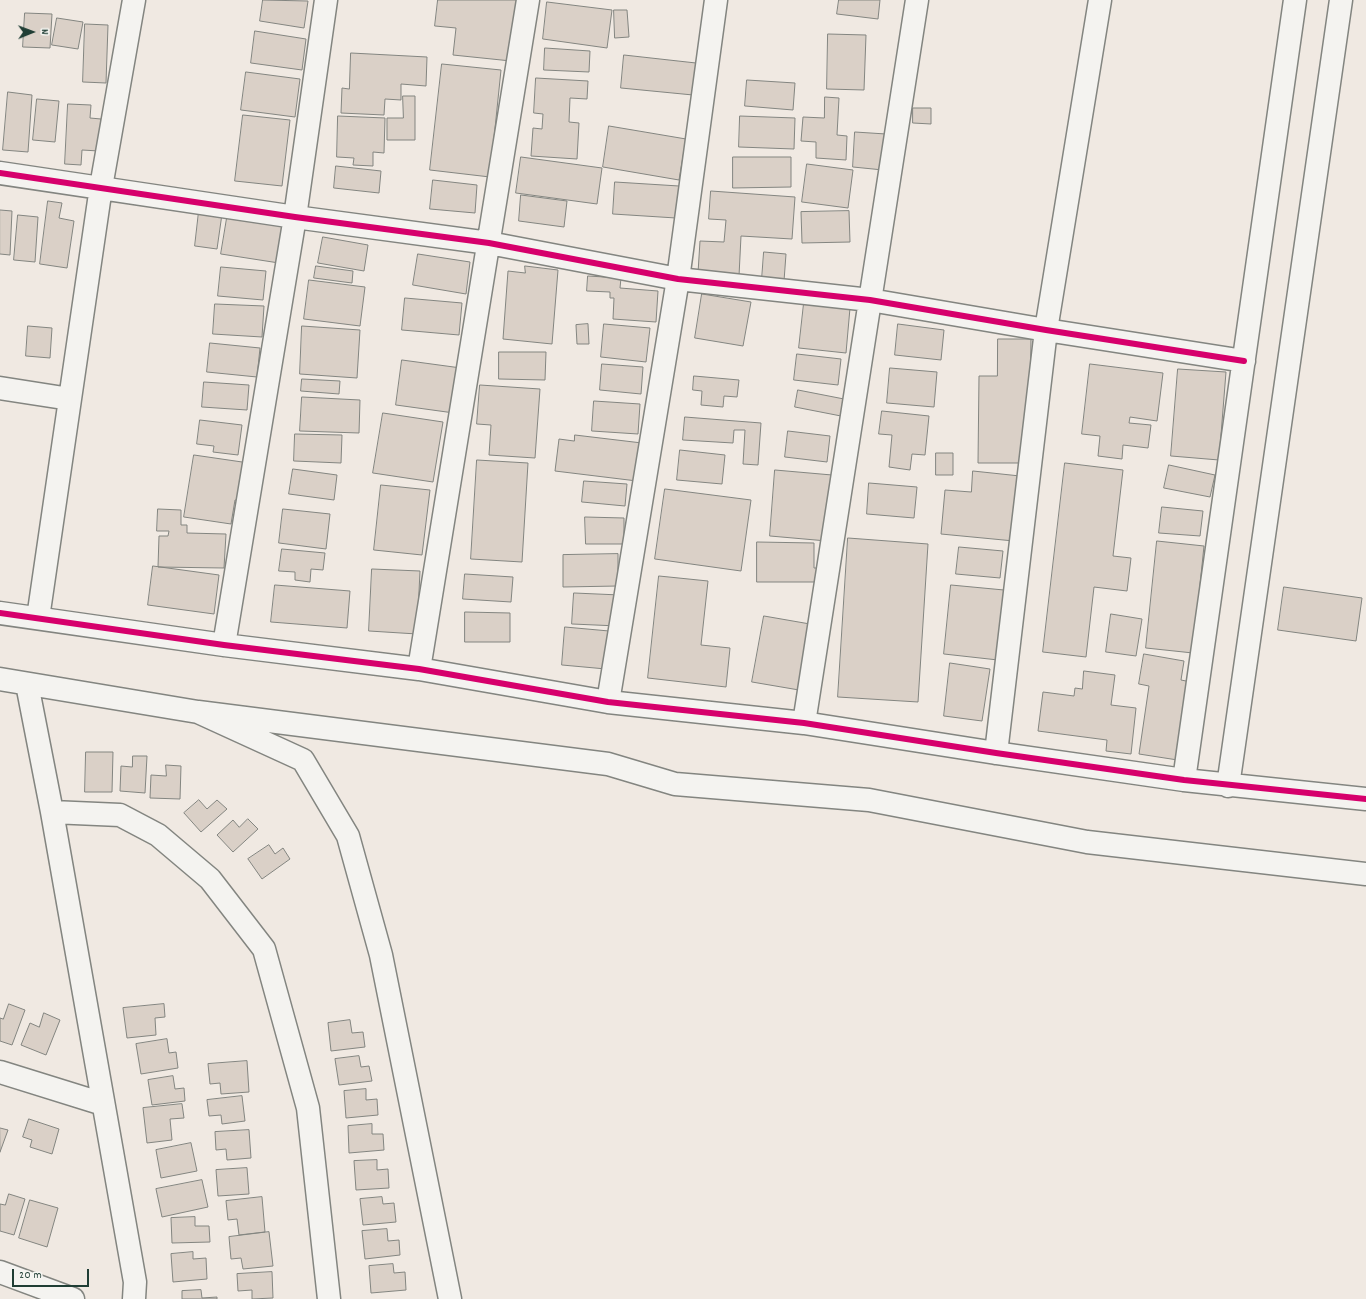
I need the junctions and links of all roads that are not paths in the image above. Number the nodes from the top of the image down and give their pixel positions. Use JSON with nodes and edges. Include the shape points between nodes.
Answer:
{"nodes":[{"id":1,"x":134,"y":0,"type":"edge"},
{"id":2,"x":326,"y":0,"type":"edge"},
{"id":3,"x":528,"y":0,"type":"edge"},
{"id":4,"x":716,"y":0,"type":"edge"},
{"id":5,"x":917,"y":0,"type":"edge"},
{"id":6,"x":1100,"y":0,"type":"edge"},
{"id":7,"x":1295,"y":0,"type":"edge"},
{"id":8,"x":1341,"y":0,"type":"edge"},
{"id":9,"x":0,"y":173,"type":"edge"},
{"id":10,"x":101,"y":187,"type":"junction"},
{"id":11,"x":295,"y":217,"type":"junction"},
{"id":12,"x":490,"y":243,"type":"junction"},
{"id":13,"x":678,"y":279,"type":"junction"},
{"id":14,"x":870,"y":300,"type":"junction"},
{"id":15,"x":1046,"y":330,"type":"junction"},
{"id":16,"x":1244,"y":361,"type":"junction"},
{"id":17,"x":0,"y":388,"type":"edge"},
{"id":18,"x":70,"y":399,"type":"junction"},
{"id":19,"x":0,"y":613,"type":"edge"},
{"id":20,"x":38,"y":618,"type":"junction"},
{"id":21,"x":224,"y":645,"type":"junction"},
{"id":22,"x":419,"y":669,"type":"junction"},
{"id":23,"x":0,"y":679,"type":"edge"},
{"id":24,"x":27,"y":684,"type":"junction"},
{"id":25,"x":608,"y":702,"type":"junction"},
{"id":26,"x":198,"y":712,"type":"junction"},
{"id":27,"x":804,"y":723,"type":"junction"},
{"id":28,"x":996,"y":754,"type":"junction"},
{"id":29,"x":1184,"y":780,"type":"junction"},
{"id":30,"x":1228,"y":786,"type":"junction"},
{"id":31,"x":1366,"y":799,"type":"edge"},
{"id":32,"x":52,"y":812,"type":"junction"},
{"id":33,"x":1366,"y":874,"type":"edge"},
{"id":34,"x":0,"y":1072,"type":"edge"},
{"id":35,"x":102,"y":1104,"type":"junction"},
{"id":36,"x":0,"y":1272,"type":"edge"},
{"id":37,"x":73,"y":1299,"type":"edge"},
{"id":38,"x":134,"y":1299,"type":"edge"},
{"id":39,"x":329,"y":1299,"type":"edge"},
{"id":40,"x":450,"y":1299,"type":"edge"}],
"edges":[{"from":1,"to":10,"type":"street"},
{"from":2,"to":11,"type":"street"},
{"from":3,"to":12,"type":"street"},
{"from":4,"to":13,"type":"street"},
{"from":5,"to":14,"type":"street"},
{"from":6,"to":15,"type":"street"},
{"from":7,"to":16,"type":"street"},
{"from":8,"to":30,"type":"street"},
{"from":9,"to":10,"type":"street"},
{"from":10,"to":11,"type":"street"},
{"from":10,"to":18,"type":"street"},
{"from":11,"to":12,"type":"street"},
{"from":11,"to":21,"type":"street"},
{"from":12,"to":13,"type":"street"},
{"from":12,"to":22,"type":"street"},
{"from":13,"to":14,"type":"street"},
{"from":13,"to":25,"type":"street"},
{"from":14,"to":15,"type":"street"},
{"from":14,"to":27,"type":"street"},
{"from":15,"to":16,"type":"street"},
{"from":15,"to":28,"type":"street"},
{"from":16,"to":29,"type":"street"},
{"from":17,"to":18,"type":"street"},
{"from":18,"to":20,"type":"street"},
{"from":19,"to":20,"type":"street"},
{"from":20,"to":21,"type":"street"},
{"from":21,"to":22,"type":"street"},
{"from":22,"to":25,"type":"street"},
{"from":23,"to":24,"type":"street"},
{"from":24,"to":26,"type":"street"},
{"from":24,"to":32,"type":"street"},
{"from":25,"to":27,"type":"street"},
{"from":26,"to":33,"type":"street","via":[[608,764],[675,784],[869,800],[1087,842]]},
{"from":26,"to":40,"type":"street","via":[[303,760],[348,836],[381,955]]},
{"from":27,"to":28,"type":"street"},
{"from":28,"to":29,"type":"street"},
{"from":29,"to":30,"type":"street"},
{"from":30,"to":31,"type":"street"},
{"from":32,"to":35,"type":"street"},
{"from":32,"to":39,"type":"street","via":[[120,815],[158,835],[210,879],[264,949],[308,1108]]},
{"from":34,"to":35,"type":"street"},
{"from":35,"to":38,"type":"street","via":[[135,1282]]},
{"from":36,"to":37,"type":"street"}]}
